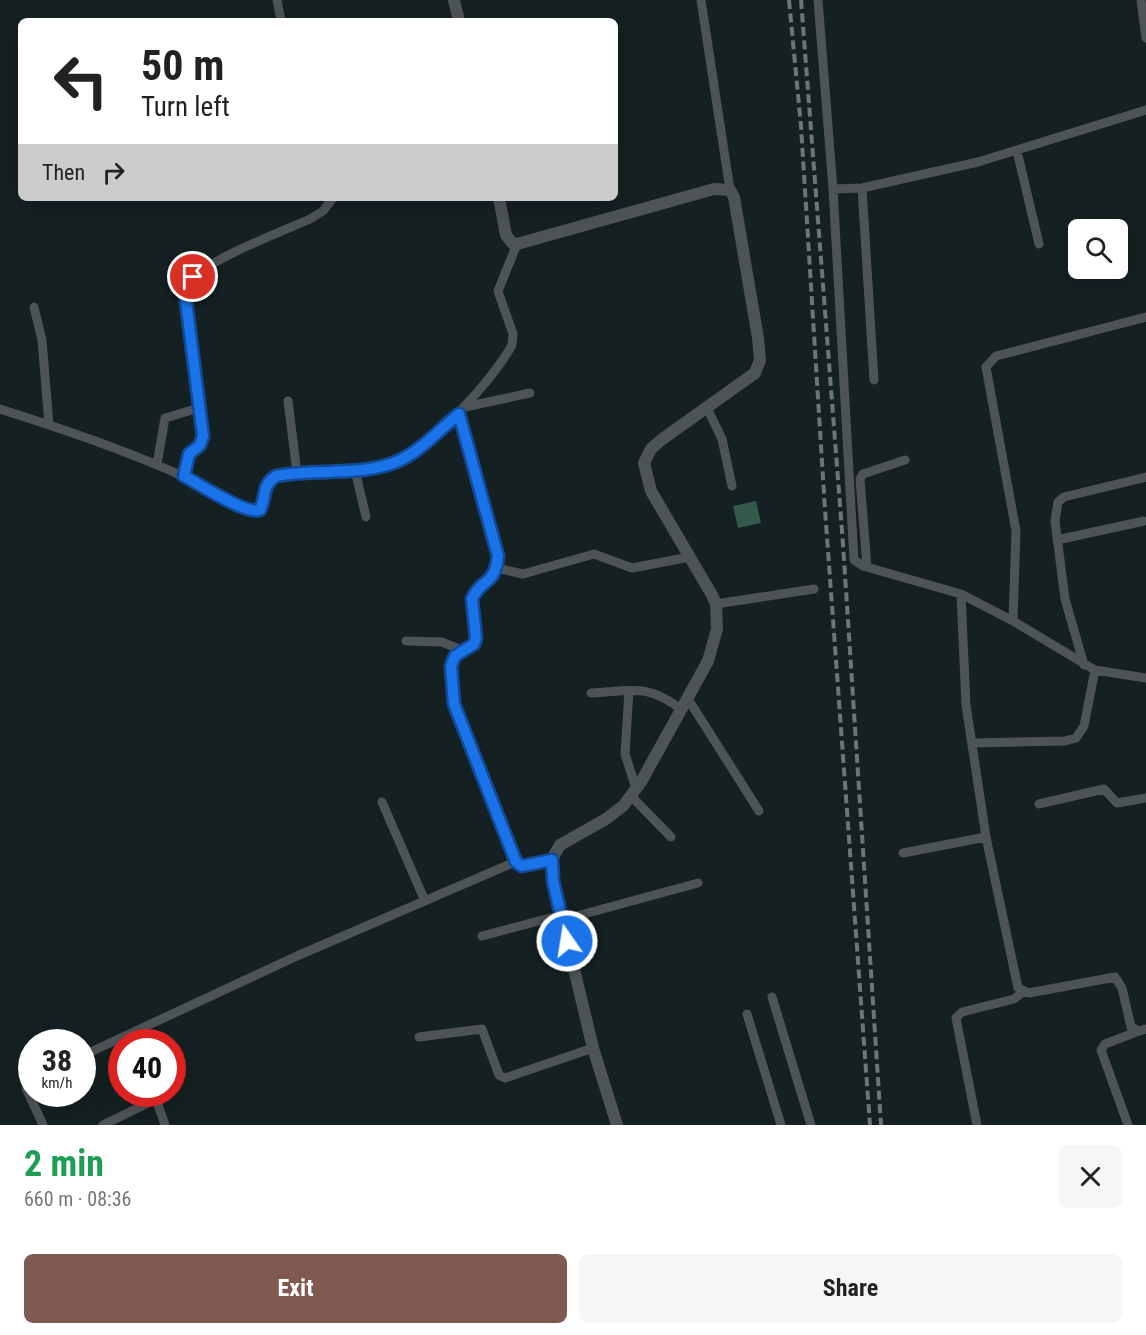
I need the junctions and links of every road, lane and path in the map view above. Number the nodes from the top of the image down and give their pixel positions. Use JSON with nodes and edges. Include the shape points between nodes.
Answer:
{"nodes":[{"id":1,"x":277,"y":0,"type":"edge"},
{"id":2,"x":454,"y":0,"type":"edge"},
{"id":3,"x":701,"y":0,"type":"edge"},
{"id":4,"x":818,"y":0,"type":"edge"},
{"id":5,"x":1141,"y":0,"type":"edge"},
{"id":6,"x":280,"y":18,"type":"edge"},
{"id":7,"x":458,"y":18,"type":"edge"},
{"id":8,"x":1146,"y":38,"type":"edge"},
{"id":9,"x":1146,"y":110,"type":"edge"},
{"id":10,"x":1017,"y":151,"type":"junction"},
{"id":11,"x":861,"y":188,"type":"junction"},
{"id":12,"x":833,"y":189,"type":"junction"},
{"id":13,"x":730,"y":190,"type":"junction"},
{"id":14,"x":334,"y":201,"type":"edge"},
{"id":15,"x":500,"y":201,"type":"edge"},
{"id":16,"x":517,"y":244,"type":"junction"},
{"id":17,"x":1039,"y":244,"type":"dead end"},
{"id":18,"x":34,"y":307,"type":"dead end"},
{"id":19,"x":1146,"y":317,"type":"edge"},
{"id":20,"x":874,"y":380,"type":"dead end"},
{"id":21,"x":530,"y":393,"type":"dead end"},
{"id":22,"x":288,"y":401,"type":"dead end"},
{"id":23,"x":199,"y":408,"type":"junction"},
{"id":24,"x":707,"y":408,"type":"junction"},
{"id":25,"x":0,"y":409,"type":"edge"},
{"id":26,"x":462,"y":411,"type":"junction"},
{"id":27,"x":50,"y":425,"type":"junction"},
{"id":28,"x":905,"y":460,"type":"dead end"},
{"id":29,"x":157,"y":465,"type":"junction"},
{"id":30,"x":355,"y":470,"type":"junction"},
{"id":31,"x":297,"y":473,"type":"junction"},
{"id":32,"x":184,"y":476,"type":"junction"},
{"id":33,"x":1146,"y":477,"type":"edge"},
{"id":34,"x":732,"y":486,"type":"dead end"},
{"id":35,"x":366,"y":517,"type":"dead end"},
{"id":36,"x":1144,"y":521,"type":"dead end"},
{"id":37,"x":1057,"y":540,"type":"junction"},
{"id":38,"x":690,"y":557,"type":"junction"},
{"id":39,"x":862,"y":566,"type":"junction"},
{"id":40,"x":497,"y":568,"type":"junction"},
{"id":41,"x":814,"y":589,"type":"dead end"},
{"id":42,"x":961,"y":594,"type":"junction"},
{"id":43,"x":716,"y":604,"type":"junction"},
{"id":44,"x":1013,"y":621,"type":"junction"},
{"id":45,"x":406,"y":640,"type":"dead end"},
{"id":46,"x":461,"y":650,"type":"junction"},
{"id":47,"x":1084,"y":665,"type":"junction"},
{"id":48,"x":1095,"y":670,"type":"junction"},
{"id":49,"x":1146,"y":678,"type":"edge"},
{"id":50,"x":629,"y":691,"type":"junction"},
{"id":51,"x":591,"y":693,"type":"dead end"},
{"id":52,"x":685,"y":705,"type":"junction"},
{"id":53,"x":972,"y":743,"type":"junction"},
{"id":54,"x":633,"y":792,"type":"junction"},
{"id":55,"x":1146,"y":798,"type":"edge"},
{"id":56,"x":382,"y":802,"type":"dead end"},
{"id":57,"x":1040,"y":804,"type":"dead end"},
{"id":58,"x":759,"y":812,"type":"dead end"},
{"id":59,"x":671,"y":837,"type":"dead end"},
{"id":60,"x":986,"y":837,"type":"junction"},
{"id":61,"x":903,"y":853,"type":"dead end"},
{"id":62,"x":552,"y":860,"type":"junction"},
{"id":63,"x":516,"y":862,"type":"junction"},
{"id":64,"x":698,"y":883,"type":"dead end"},
{"id":65,"x":425,"y":901,"type":"junction"},
{"id":66,"x":561,"y":917,"type":"junction"},
{"id":67,"x":482,"y":936,"type":"dead end"},
{"id":68,"x":1023,"y":992,"type":"junction"},
{"id":69,"x":772,"y":997,"type":"dead end"},
{"id":70,"x":747,"y":1014,"type":"dead end"},
{"id":71,"x":153,"y":1029,"type":"edge"},
{"id":72,"x":1142,"y":1030,"type":"edge"},
{"id":73,"x":419,"y":1037,"type":"dead end"},
{"id":74,"x":593,"y":1048,"type":"junction"},
{"id":75,"x":33,"y":1107,"type":"edge"},
{"id":76,"x":135,"y":1107,"type":"edge"},
{"id":77,"x":159,"y":1107,"type":"edge"},
{"id":78,"x":39,"y":1124,"type":"edge"},
{"id":79,"x":103,"y":1125,"type":"edge"},
{"id":80,"x":165,"y":1125,"type":"edge"},
{"id":81,"x":617,"y":1125,"type":"edge"},
{"id":82,"x":781,"y":1125,"type":"edge"},
{"id":83,"x":811,"y":1125,"type":"edge"},
{"id":84,"x":977,"y":1125,"type":"edge"},
{"id":85,"x":1128,"y":1125,"type":"edge"}],
"edges":[{"from":1,"to":6,"type":"street"},
{"from":2,"to":7,"type":"street"},
{"from":3,"to":13,"type":"street"},
{"from":4,"to":12,"type":"street"},
{"from":5,"to":8,"type":"street"},
{"from":9,"to":10,"type":"street"},
{"from":10,"to":11,"type":"street"},
{"from":10,"to":17,"type":"street"},
{"from":11,"to":12,"type":"street"},
{"from":11,"to":20,"type":"street"},
{"from":12,"to":39,"type":"street","via":[[852,551]]},
{"from":13,"to":16,"type":"street","via":[[714,189]]},
{"from":13,"to":24,"type":"street","via":[[760,360],[755,373]]},
{"from":14,"to":23,"type":"street","via":[[310,219],[216,262],[186,285]]},
{"from":15,"to":16,"type":"street","via":[[506,235]]},
{"from":16,"to":26,"type":"street","via":[[498,291],[513,334],[512,345]]},
{"from":18,"to":27,"type":"street","via":[[42,340]]},
{"from":19,"to":44,"type":"street","via":[[996,356],[986,367],[1016,531]]},
{"from":21,"to":26,"type":"street"},
{"from":22,"to":31,"type":"street"},
{"from":23,"to":29,"type":"street","via":[[165,418]]},
{"from":23,"to":32,"type":"street","via":[[202,441],[189,454]]},
{"from":24,"to":34,"type":"street","via":[[722,439]]},
{"from":24,"to":38,"type":"street","via":[[661,440],[644,463],[651,491]]},
{"from":25,"to":27,"type":"street"},
{"from":26,"to":30,"type":"street","via":[[406,457]]},
{"from":26,"to":40,"type":"street","via":[[496,544]]},
{"from":27,"to":29,"type":"street"},
{"from":28,"to":39,"type":"street","via":[[861,476]]},
{"from":29,"to":32,"type":"street"},
{"from":30,"to":31,"type":"street"},
{"from":30,"to":35,"type":"street"},
{"from":31,"to":32,"type":"street","via":[[276,476],[267,482],[263,504],[256,511]]},
{"from":33,"to":37,"type":"street","via":[[1064,497],[1056,509]]},
{"from":36,"to":37,"type":"street"},
{"from":37,"to":47,"type":"street","via":[[1065,599]]},
{"from":38,"to":40,"type":"street","via":[[632,568],[594,554],[523,574]]},
{"from":38,"to":43,"type":"street"},
{"from":39,"to":42,"type":"street"},
{"from":40,"to":46,"type":"street","via":[[491,580],[475,593],[472,606],[476,638],[474,644]]},
{"from":41,"to":43,"type":"street"},
{"from":42,"to":44,"type":"street"},
{"from":42,"to":53,"type":"street","via":[[964,688]]},
{"from":43,"to":52,"type":"street","via":[[714,643]]},
{"from":44,"to":47,"type":"street"},
{"from":45,"to":46,"type":"street","via":[[442,642]]},
{"from":46,"to":63,"type":"street","via":[[451,666],[454,704]]},
{"from":47,"to":48,"type":"street"},
{"from":48,"to":49,"type":"street"},
{"from":48,"to":53,"type":"street","via":[[1083,731],[1076,738]]},
{"from":50,"to":51,"type":"street"},
{"from":50,"to":52,"type":"street","via":[[657,693]]},
{"from":50,"to":54,"type":"street","via":[[625,754]]},
{"from":52,"to":54,"type":"street"},
{"from":52,"to":58,"type":"street"},
{"from":53,"to":60,"type":"street"},
{"from":54,"to":59,"type":"street"},
{"from":54,"to":62,"type":"street","via":[[606,819],[560,844]]},
{"from":55,"to":57,"type":"street","via":[[1117,803],[1104,789]]},
{"from":56,"to":65,"type":"street"},
{"from":60,"to":61,"type":"street"},
{"from":60,"to":68,"type":"street","via":[[1016,982]]},
{"from":62,"to":63,"type":"street","via":[[522,866]]},
{"from":62,"to":66,"type":"street"},
{"from":63,"to":65,"type":"street"},
{"from":64,"to":66,"type":"street"},
{"from":65,"to":71,"type":"street","via":[[297,956]]},
{"from":66,"to":67,"type":"street"},
{"from":66,"to":74,"type":"street"},
{"from":68,"to":72,"type":"street","via":[[1115,977],[1122,988],[1131,1027]]},
{"from":68,"to":84,"type":"street","via":[[1014,999],[962,1011],[956,1018]]},
{"from":69,"to":83,"type":"street"},
{"from":70,"to":82,"type":"street"},
{"from":72,"to":85,"type":"street","via":[[1105,1044],[1101,1050]]},
{"from":73,"to":74,"type":"street","via":[[482,1029],[499,1075],[505,1078]]},
{"from":74,"to":81,"type":"street"},
{"from":75,"to":78,"type":"street"},
{"from":76,"to":79,"type":"street"},
{"from":77,"to":80,"type":"street"}]}
